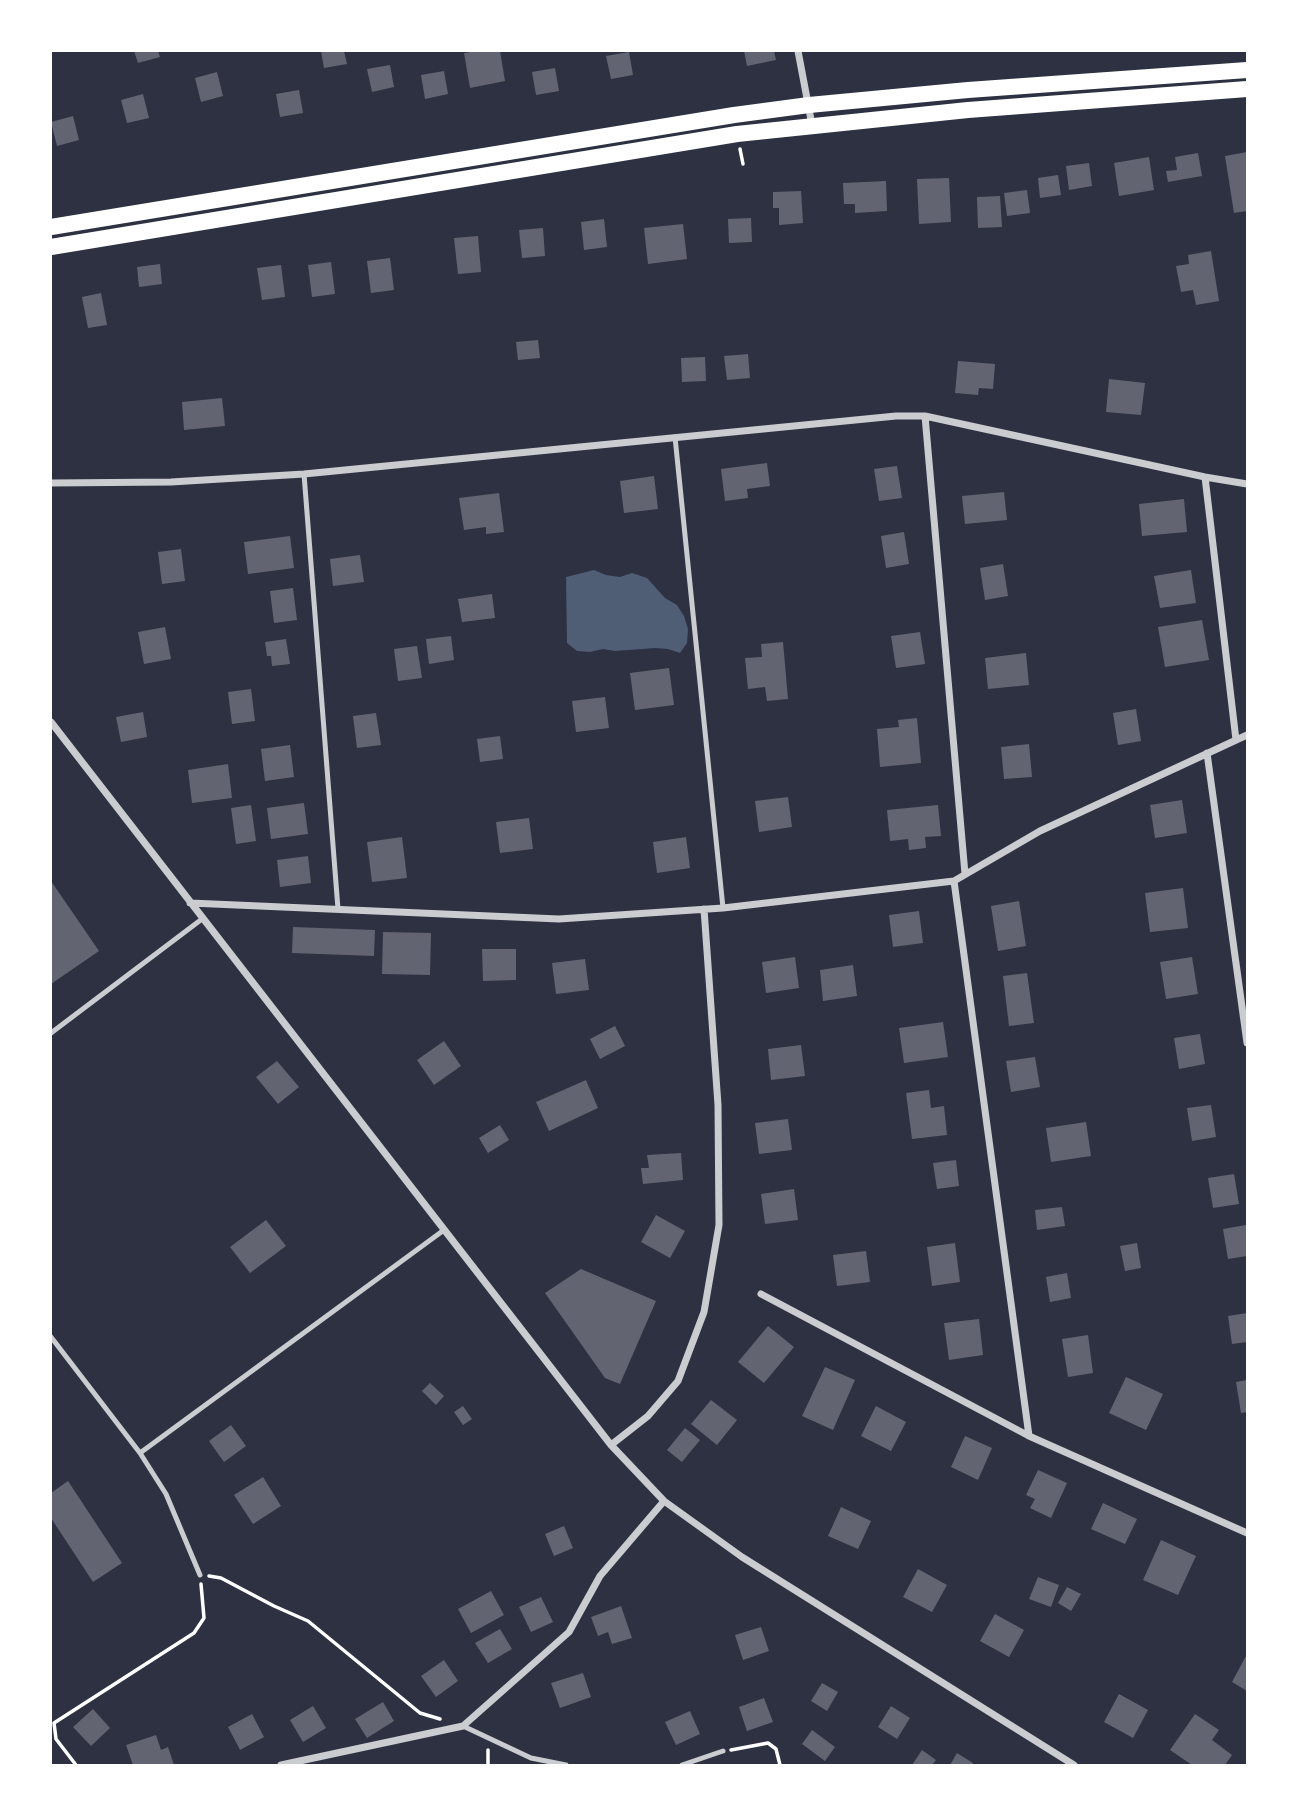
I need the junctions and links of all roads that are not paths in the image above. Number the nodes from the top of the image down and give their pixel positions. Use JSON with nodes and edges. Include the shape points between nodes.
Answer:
{"nodes":[{"id":1,"x":798,"y":51,"type":"edge"},
{"id":2,"x":1247,"y":70,"type":"edge"},
{"id":3,"x":1247,"y":89,"type":"edge"},
{"id":4,"x":809,"y":105,"type":"junction"},
{"id":5,"x":812,"y":125,"type":"junction"},
{"id":6,"x":51,"y":227,"type":"edge"},
{"id":7,"x":51,"y":247,"type":"edge"},
{"id":8,"x":925,"y":416,"type":"junction"},
{"id":9,"x":675,"y":437,"type":"junction"},
{"id":10,"x":304,"y":474,"type":"junction"},
{"id":11,"x":1205,"y":477,"type":"junction"},
{"id":12,"x":51,"y":483,"type":"edge"},
{"id":13,"x":1247,"y":484,"type":"edge"},
{"id":14,"x":51,"y":722,"type":"edge"},
{"id":15,"x":54,"y":732,"type":"edge"},
{"id":16,"x":1247,"y":735,"type":"edge"},
{"id":17,"x":1236,"y":740,"type":"junction"},
{"id":18,"x":1207,"y":753,"type":"junction"},
{"id":19,"x":965,"y":874,"type":"junction"},
{"id":20,"x":954,"y":881,"type":"junction"},
{"id":21,"x":190,"y":903,"type":"junction"},
{"id":22,"x":723,"y":908,"type":"junction"},
{"id":23,"x":338,"y":909,"type":"junction"},
{"id":24,"x":704,"y":909,"type":"junction"},
{"id":25,"x":202,"y":919,"type":"junction"},
{"id":26,"x":1245,"y":1019,"type":"edge"},
{"id":27,"x":51,"y":1033,"type":"edge"},
{"id":28,"x":1247,"y":1043,"type":"edge"},
{"id":29,"x":444,"y":1230,"type":"junction"},
{"id":30,"x":761,"y":1294,"type":"dead end"},
{"id":31,"x":51,"y":1337,"type":"edge"},
{"id":32,"x":1028,"y":1436,"type":"junction"},
{"id":33,"x":611,"y":1445,"type":"junction"},
{"id":34,"x":140,"y":1453,"type":"junction"},
{"id":35,"x":664,"y":1501,"type":"junction"},
{"id":36,"x":1247,"y":1533,"type":"edge"},
{"id":37,"x":200,"y":1575,"type":"road end"},
{"id":38,"x":463,"y":1726,"type":"junction"},
{"id":39,"x":723,"y":1751,"type":"road end"},
{"id":40,"x":281,"y":1765,"type":"edge"},
{"id":41,"x":566,"y":1765,"type":"edge"},
{"id":42,"x":682,"y":1765,"type":"edge"},
{"id":43,"x":1074,"y":1765,"type":"edge"}],
"edges":[{"from":1,"to":4,"type":"street"},
{"from":2,"to":4,"type":"main road"},
{"from":3,"to":5,"type":"main road"},
{"from":4,"to":5,"type":"street"},
{"from":4,"to":6,"type":"main road"},
{"from":5,"to":7,"type":"main road"},
{"from":8,"to":9,"type":"street"},
{"from":8,"to":11,"type":"street"},
{"from":8,"to":19,"type":"street"},
{"from":9,"to":10,"type":"street"},
{"from":9,"to":22,"type":"lane"},
{"from":10,"to":12,"type":"street"},
{"from":10,"to":23,"type":"lane"},
{"from":11,"to":13,"type":"street"},
{"from":11,"to":17,"type":"street"},
{"from":14,"to":15,"type":"street"},
{"from":15,"to":21,"type":"street"},
{"from":16,"to":17,"type":"street"},
{"from":17,"to":18,"type":"street"},
{"from":18,"to":19,"type":"street","via":[[1040,831]]},
{"from":18,"to":26,"type":"street"},
{"from":19,"to":20,"type":"street"},
{"from":20,"to":22,"type":"street"},
{"from":20,"to":32,"type":"street"},
{"from":21,"to":23,"type":"street"},
{"from":21,"to":25,"type":"street"},
{"from":22,"to":24,"type":"street"},
{"from":23,"to":24,"type":"street","via":[[559,919]]},
{"from":24,"to":33,"type":"street","via":[[718,1105],[719,1212],[704,1312],[678,1381],[648,1416]]},
{"from":25,"to":27,"type":"lane"},
{"from":25,"to":29,"type":"street"},
{"from":26,"to":28,"type":"street"},
{"from":29,"to":33,"type":"street"},
{"from":29,"to":34,"type":"lane"},
{"from":30,"to":32,"type":"street"},
{"from":31,"to":34,"type":"lane"},
{"from":32,"to":36,"type":"street"},
{"from":33,"to":35,"type":"street"},
{"from":34,"to":37,"type":"lane","via":[[166,1494]]},
{"from":35,"to":38,"type":"street","via":[[600,1576],[569,1632]]},
{"from":35,"to":43,"type":"street","via":[[742,1558]]},
{"from":38,"to":40,"type":"street"},
{"from":38,"to":41,"type":"lane","via":[[531,1758]]},
{"from":39,"to":42,"type":"lane"}]}
